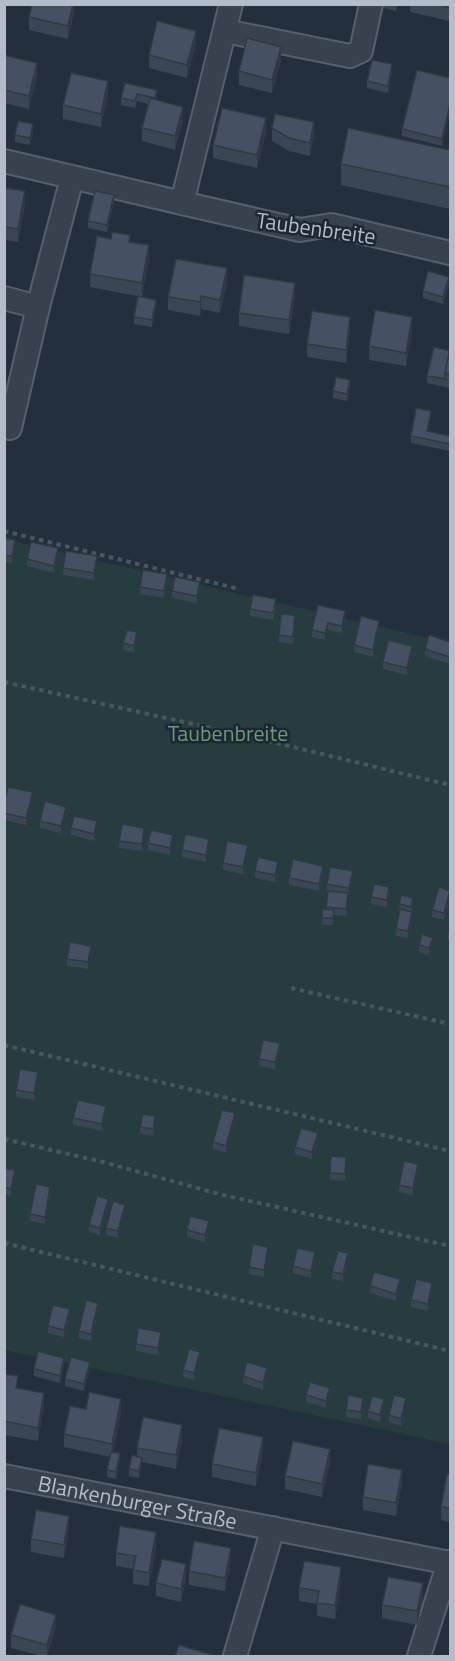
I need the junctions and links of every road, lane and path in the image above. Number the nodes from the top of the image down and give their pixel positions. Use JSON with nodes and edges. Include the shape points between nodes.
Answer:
{"nodes":[{"id":1,"x":231,"y":4,"type":"edge"},
{"id":2,"x":371,"y":4,"type":"edge"},
{"id":3,"x":225,"y":31,"type":"junction"},
{"id":4,"x":4,"y":161,"type":"edge"},
{"id":5,"x":72,"y":178,"type":"junction"},
{"id":6,"x":182,"y":203,"type":"junction"},
{"id":7,"x":450,"y":253,"type":"edge"},
{"id":8,"x":4,"y":298,"type":"edge"},
{"id":9,"x":38,"y":307,"type":"junction"},
{"id":10,"x":10,"y":428,"type":"dead end"},
{"id":11,"x":4,"y":531,"type":"edge"},
{"id":12,"x":239,"y":589,"type":"dead end"},
{"id":13,"x":4,"y":682,"type":"edge"},
{"id":14,"x":450,"y":785,"type":"edge"},
{"id":15,"x":291,"y":988,"type":"dead end"},
{"id":16,"x":450,"y":1024,"type":"edge"},
{"id":17,"x":4,"y":1045,"type":"edge"},
{"id":18,"x":4,"y":1139,"type":"edge"},
{"id":19,"x":450,"y":1151,"type":"edge"},
{"id":20,"x":4,"y":1243,"type":"edge"},
{"id":21,"x":450,"y":1246,"type":"edge"},
{"id":22,"x":450,"y":1350,"type":"edge"},
{"id":23,"x":4,"y":1476,"type":"edge"},
{"id":24,"x":273,"y":1528,"type":"junction"},
{"id":25,"x":449,"y":1563,"type":"edge"},
{"id":26,"x":235,"y":1656,"type":"edge"},
{"id":27,"x":419,"y":1656,"type":"edge"}],
"edges":[{"from":1,"to":3,"type":"street"},
{"from":2,"to":3,"type":"street","via":[[361,51],[350,56]]},
{"from":3,"to":6,"type":"street"},
{"from":4,"to":5,"type":"street","name":"Taubenbreite"},
{"from":5,"to":6,"type":"street","name":"Taubenbreite"},
{"from":5,"to":9,"type":"street"},
{"from":6,"to":7,"type":"street","name":"Taubenbreite","via":[[300,230],[331,225]]},
{"from":8,"to":9,"type":"street"},
{"from":9,"to":10,"type":"street"},
{"from":11,"to":12,"type":"path"},
{"from":13,"to":14,"type":"path"},
{"from":15,"to":16,"type":"path"},
{"from":17,"to":19,"type":"path"},
{"from":18,"to":21,"type":"path","via":[[219,1194]]},
{"from":20,"to":22,"type":"path"},
{"from":23,"to":24,"type":"street","name":"Blankenburger Straße"},
{"from":24,"to":25,"type":"street","name":"Blankenburger Straße"},
{"from":24,"to":26,"type":"street","name":"Blankenburger Straße"},
{"from":25,"to":27,"type":"street","name":"Blankenburger Straße"}]}
